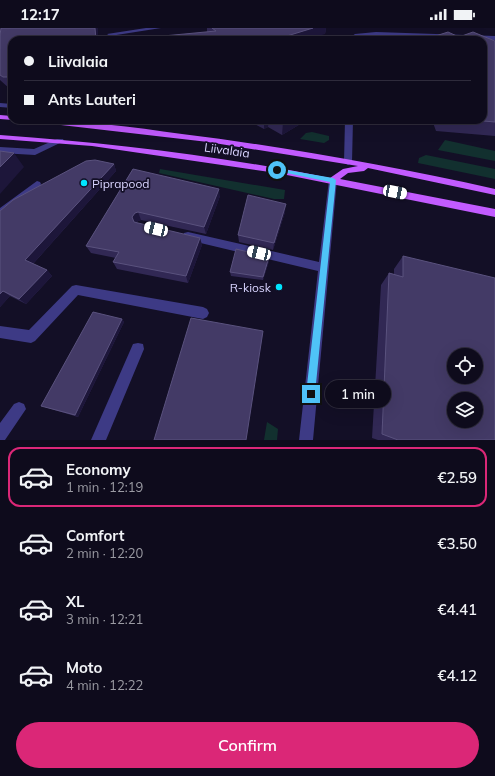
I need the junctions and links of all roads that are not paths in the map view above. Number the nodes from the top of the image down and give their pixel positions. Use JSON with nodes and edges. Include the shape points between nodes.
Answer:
{"nodes":[{"id":1,"x":158,"y":28,"type":"edge"},
{"id":2,"x":114,"y":36,"type":"edge"},
{"id":3,"x":355,"y":36,"type":"edge"},
{"id":4,"x":436,"y":36,"type":"edge"},
{"id":5,"x":72,"y":124,"type":"edge"},
{"id":6,"x":349,"y":124,"type":"edge"},
{"id":7,"x":0,"y":138,"type":"edge"},
{"id":8,"x":60,"y":141,"type":"junction"},
{"id":9,"x":0,"y":150,"type":"edge"},
{"id":10,"x":348,"y":162,"type":"junction"},
{"id":11,"x":370,"y":166,"type":"junction"},
{"id":12,"x":333,"y":180,"type":"junction"},
{"id":13,"x":37,"y":184,"type":"dead end"},
{"id":14,"x":495,"y":192,"type":"edge"},
{"id":15,"x":0,"y":213,"type":"edge"},
{"id":16,"x":495,"y":213,"type":"edge"},
{"id":17,"x":178,"y":234,"type":"edge"},
{"id":18,"x":324,"y":268,"type":"junction"},
{"id":19,"x":203,"y":313,"type":"dead end"},
{"id":20,"x":0,"y":332,"type":"edge"},
{"id":21,"x":138,"y":349,"type":"dead end"},
{"id":22,"x":19,"y":409,"type":"dead end"},
{"id":23,"x":0,"y":435,"type":"edge"},
{"id":24,"x":98,"y":440,"type":"edge"},
{"id":25,"x":306,"y":440,"type":"edge"}],
"edges":[{"from":1,"to":2,"type":"street"},
{"from":3,"to":4,"type":"street"},
{"from":5,"to":10,"type":"main road","name":"Liivalaia","via":[[248,144]]},
{"from":6,"to":10,"type":"street"},
{"from":7,"to":8,"type":"main road","name":"Liivalaia"},
{"from":8,"to":9,"type":"street","via":[[35,152]]},
{"from":8,"to":12,"type":"main road","name":"Liivalaia","via":[[269,168]]},
{"from":10,"to":11,"type":"main road","name":"Liivalaia"},
{"from":11,"to":12,"type":"main road","via":[[346,171]]},
{"from":11,"to":14,"type":"main road","name":"Liivalaia"},
{"from":12,"to":16,"type":"main road","name":"Liivalaia"},
{"from":12,"to":18,"type":"street"},
{"from":13,"to":15,"type":"street"},
{"from":17,"to":18,"type":"street"},
{"from":18,"to":25,"type":"street"},
{"from":19,"to":20,"type":"street","via":[[76,290],[31,337]]},
{"from":21,"to":24,"type":"street"},
{"from":22,"to":23,"type":"street"}]}
